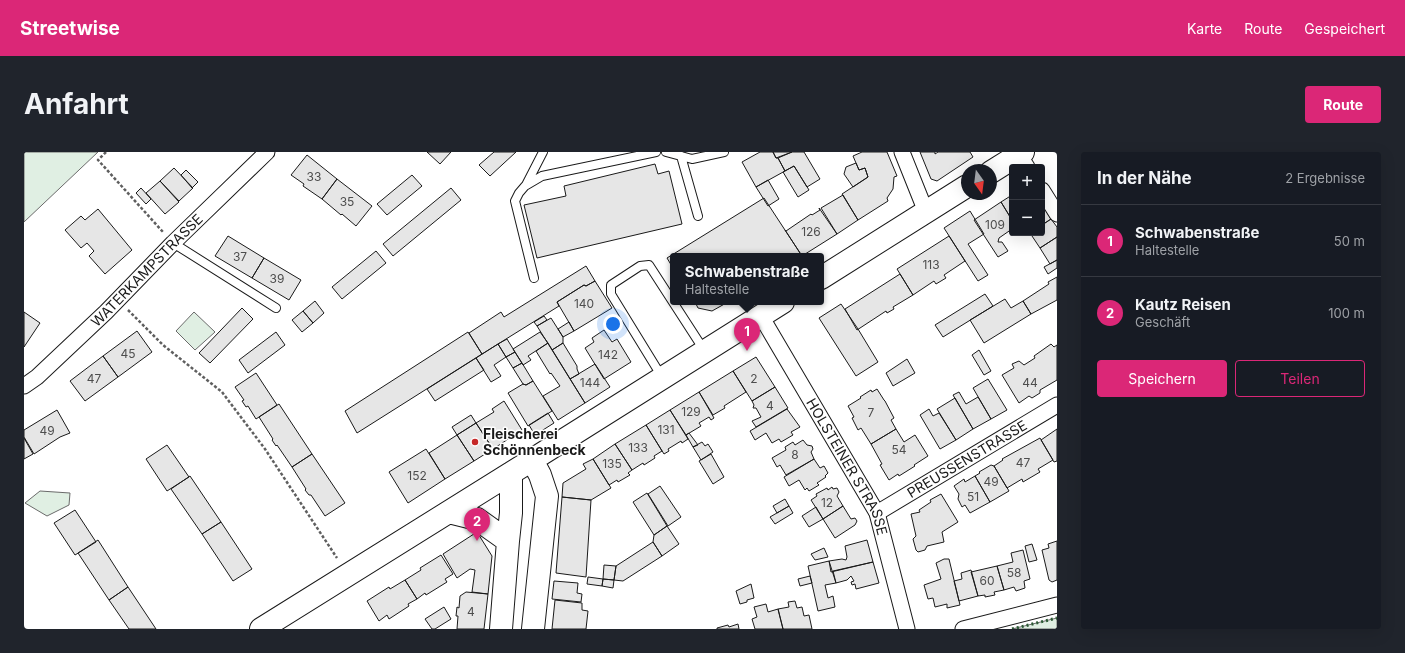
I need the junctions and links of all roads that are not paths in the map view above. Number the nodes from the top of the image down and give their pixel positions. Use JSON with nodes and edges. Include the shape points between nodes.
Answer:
{"nodes":[{"id":1,"x":267,"y":152,"type":"edge"},
{"id":2,"x":543,"y":152,"type":"edge"},
{"id":3,"x":656,"y":152,"type":"edge"},
{"id":4,"x":666,"y":152,"type":"edge"},
{"id":5,"x":724,"y":152,"type":"edge"},
{"id":6,"x":902,"y":152,"type":"edge"},
{"id":7,"x":681,"y":156,"type":"junction"},
{"id":8,"x":1023,"y":158,"type":"edge"},
{"id":9,"x":997,"y":169,"type":"edge"},
{"id":10,"x":525,"y":186,"type":"junction"},
{"id":11,"x":961,"y":190,"type":"edge"},
{"id":12,"x":1045,"y":195,"type":"edge"},
{"id":13,"x":926,"y":212,"type":"junction"},
{"id":14,"x":1057,"y":214,"type":"edge"},
{"id":15,"x":698,"y":216,"type":"dead end"},
{"id":16,"x":173,"y":243,"type":"junction"},
{"id":17,"x":824,"y":276,"type":"edge"},
{"id":18,"x":534,"y":278,"type":"dead end"},
{"id":19,"x":670,"y":298,"type":"edge"},
{"id":20,"x":675,"y":305,"type":"edge"},
{"id":21,"x":778,"y":305,"type":"edge"},
{"id":22,"x":276,"y":308,"type":"dead end"},
{"id":23,"x":761,"y":316,"type":"junction"},
{"id":24,"x":704,"y":351,"type":"junction"},
{"id":25,"x":662,"y":377,"type":"junction"},
{"id":26,"x":24,"y":386,"type":"edge"},
{"id":27,"x":1057,"y":404,"type":"edge"},
{"id":28,"x":532,"y":460,"type":"junction"},
{"id":29,"x":511,"y":473,"type":"junction"},
{"id":30,"x":448,"y":512,"type":"junction"},
{"id":31,"x":877,"y":513,"type":"junction"},
{"id":32,"x":508,"y":541,"type":"junction"},
{"id":33,"x":1057,"y":605,"type":"edge"},
{"id":34,"x":261,"y":629,"type":"edge"},
{"id":35,"x":501,"y":629,"type":"edge"},
{"id":36,"x":533,"y":629,"type":"edge"},
{"id":37,"x":907,"y":629,"type":"edge"},
{"id":38,"x":963,"y":629,"type":"edge"}],
"edges":[{"from":1,"to":16,"type":"street","name":"WATERKAMPSTRASSE"},
{"from":2,"to":10,"type":"lane"},
{"from":3,"to":10,"type":"lane","via":[[542,176]]},
{"from":4,"to":7,"type":"lane"},
{"from":5,"to":7,"type":"lane","via":[[692,159]]},
{"from":6,"to":13,"type":"street"},
{"from":7,"to":15,"type":"lane"},
{"from":8,"to":9,"type":"main road"},
{"from":10,"to":18,"type":"lane","via":[[515,201]]},
{"from":11,"to":13,"type":"main road"},
{"from":12,"to":14,"type":"street"},
{"from":13,"to":17,"type":"main road"},
{"from":16,"to":22,"type":"lane"},
{"from":16,"to":26,"type":"street","name":"WATERKAMPSTRASSE","via":[[118,301],[37,377]]},
{"from":19,"to":25,"type":"lane","via":[[649,265],[640,266],[611,284],[611,294]]},
{"from":20,"to":24,"type":"lane"},
{"from":21,"to":23,"type":"main road"},
{"from":23,"to":24,"type":"main road"},
{"from":23,"to":31,"type":"street","name":"HOLSTEINER STRASSE"},
{"from":24,"to":25,"type":"main road"},
{"from":25,"to":28,"type":"main road"},
{"from":27,"to":31,"type":"street","name":"PREUSSENSTRASSE"},
{"from":28,"to":29,"type":"main road"},
{"from":28,"to":36,"type":"main road","via":[[547,496]]},
{"from":29,"to":30,"type":"main road"},
{"from":29,"to":32,"type":"main road"},
{"from":30,"to":32,"type":"main road","via":[[477,519]]},
{"from":30,"to":34,"type":"main road"},
{"from":31,"to":37,"type":"street","name":"HOLSTEINER STRASSE"},
{"from":32,"to":35,"type":"main road"},
{"from":33,"to":38,"type":"street"}]}
